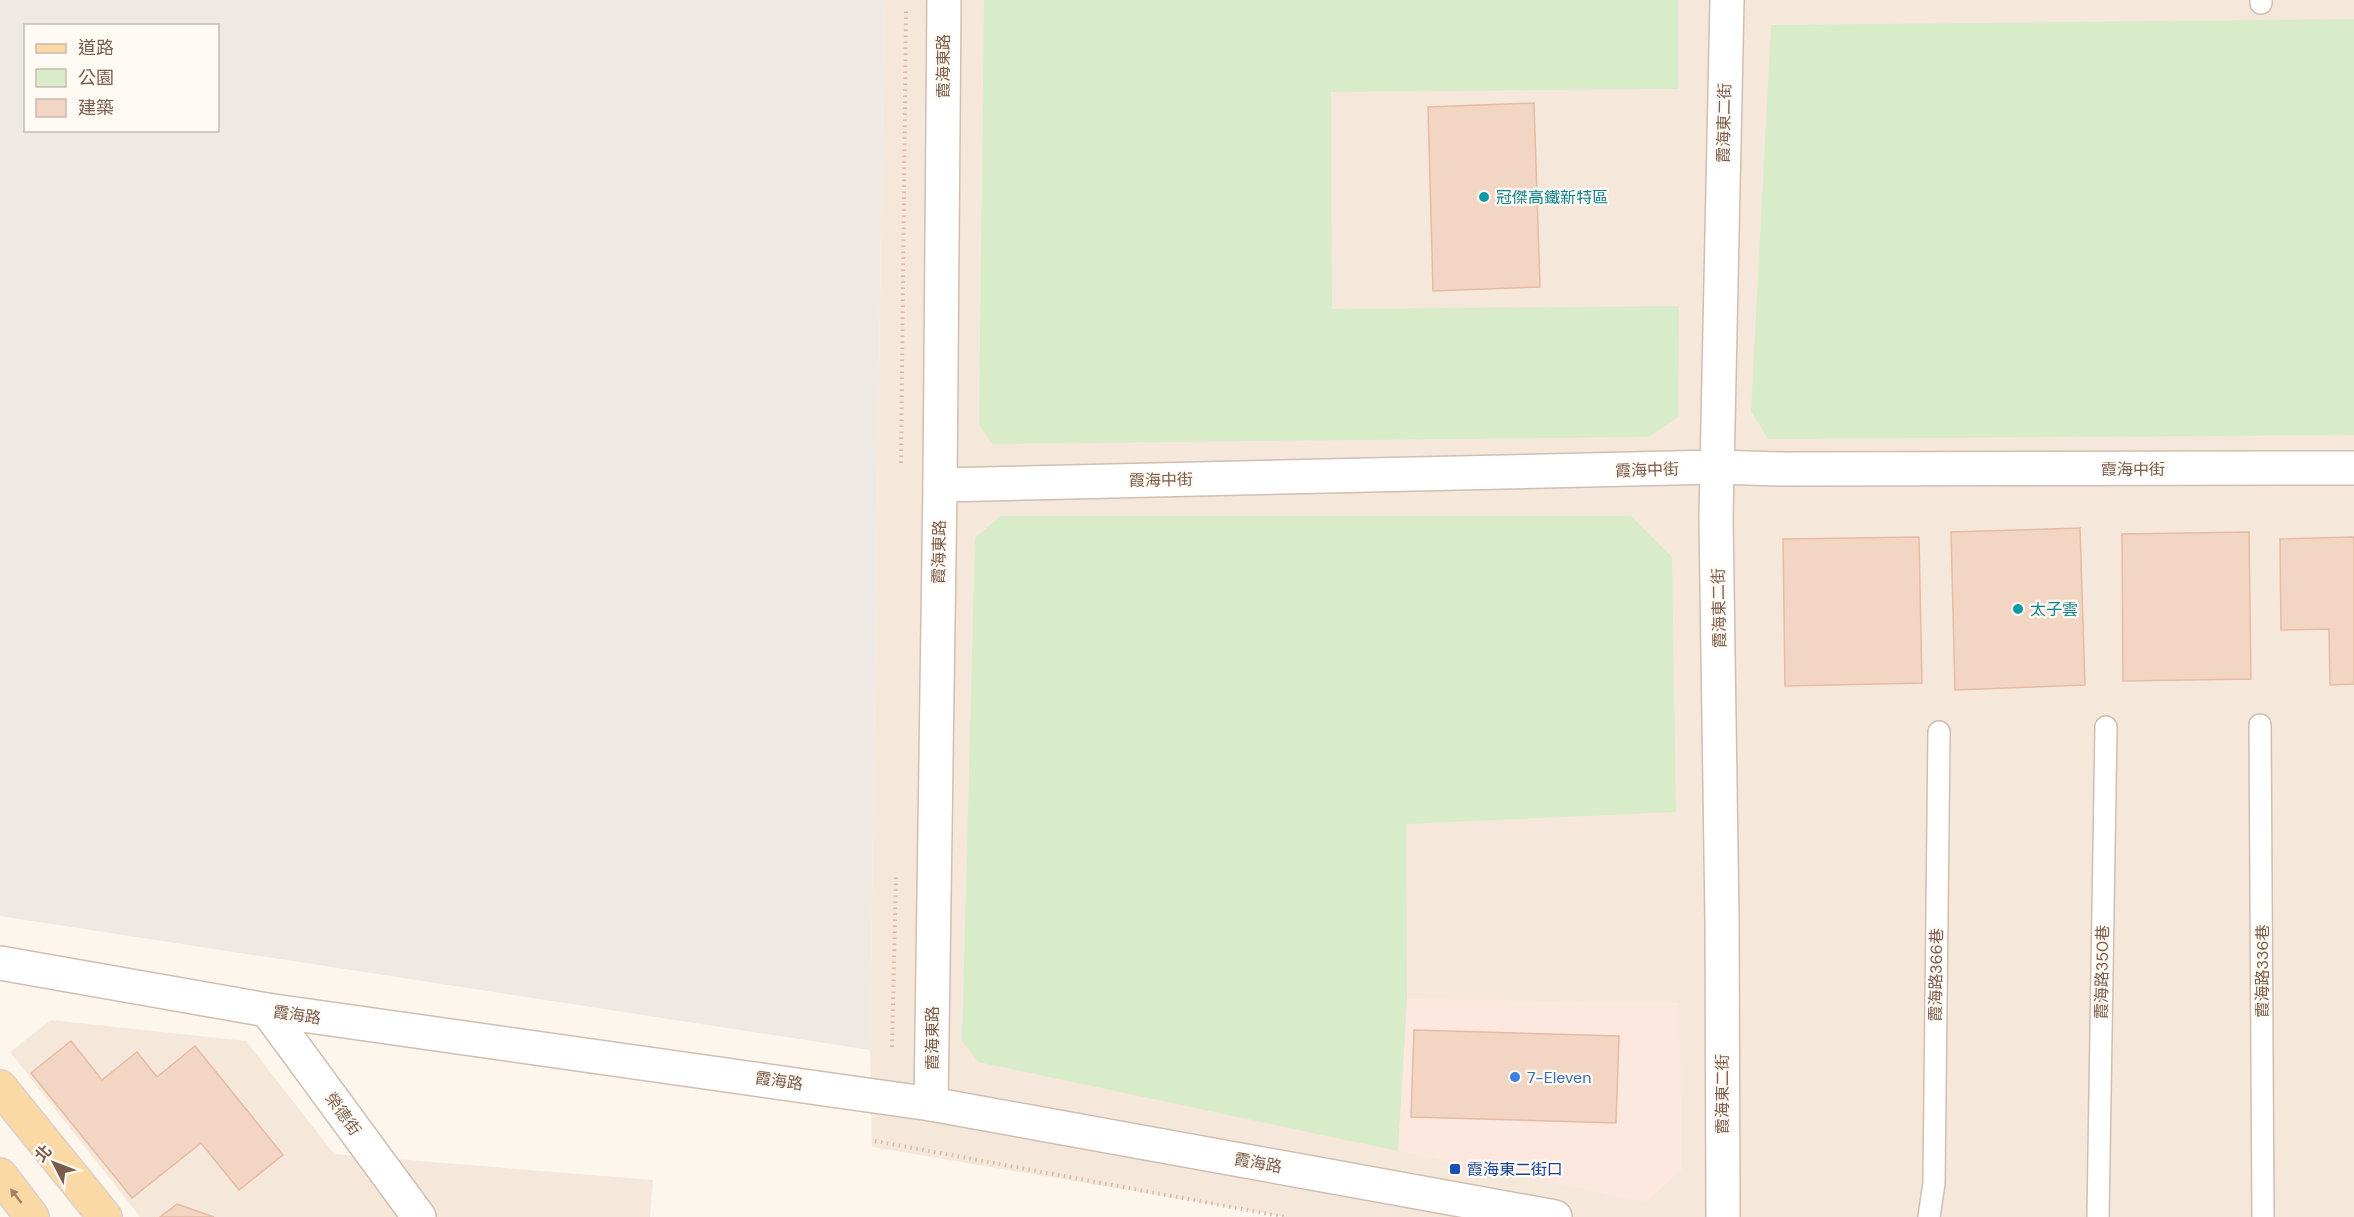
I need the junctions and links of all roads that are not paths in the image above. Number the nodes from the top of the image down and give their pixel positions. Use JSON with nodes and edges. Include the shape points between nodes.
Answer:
{"nodes":[{"id":1,"x":944,"y":0,"type":"edge"},
{"id":2,"x":1727,"y":0,"type":"edge"},
{"id":3,"x":1716,"y":467,"type":"junction"},
{"id":4,"x":2354,"y":468,"type":"edge"},
{"id":5,"x":940,"y":485,"type":"junction"},
{"id":6,"x":2260,"y":725,"type":"dead end"},
{"id":7,"x":2106,"y":727,"type":"dead end"},
{"id":8,"x":1939,"y":732,"type":"dead end"},
{"id":9,"x":0,"y":963,"type":"edge"},
{"id":10,"x":267,"y":1010,"type":"junction"},
{"id":11,"x":0,"y":1087,"type":"edge"},
{"id":12,"x":931,"y":1104,"type":"junction"},
{"id":13,"x":0,"y":1175,"type":"edge"},
{"id":14,"x":32,"y":1217,"type":"edge"},
{"id":15,"x":105,"y":1217,"type":"edge"},
{"id":16,"x":419,"y":1217,"type":"edge"},
{"id":17,"x":1555,"y":1217,"type":"edge"},
{"id":18,"x":1723,"y":1217,"type":"edge"},
{"id":19,"x":1929,"y":1217,"type":"edge"},
{"id":20,"x":2098,"y":1217,"type":"edge"},
{"id":21,"x":2263,"y":1217,"type":"edge"}],
"edges":[{"from":1,"to":5,"type":"street","name":"霞海東路"},
{"from":2,"to":3,"type":"street","name":"霞海東二街"},
{"from":3,"to":4,"type":"street","name":"霞海中街"},
{"from":3,"to":5,"type":"street","name":"霞海中街"},
{"from":3,"to":18,"type":"street","name":"霞海東二街"},
{"from":5,"to":12,"type":"street","name":"霞海東路"},
{"from":6,"to":21,"type":"lane","name":"霞海路336巷"},
{"from":7,"to":20,"type":"lane","name":"霞海路350巷"},
{"from":8,"to":19,"type":"lane","name":"霞海路366巷","via":[[1934,1183]]},
{"from":9,"to":10,"type":"street","name":"霞海路"},
{"from":10,"to":12,"type":"street","name":"霞海路"},
{"from":10,"to":16,"type":"street","name":"榮德街"},
{"from":11,"to":15,"type":"main road"},
{"from":12,"to":17,"type":"street","name":"霞海路"},
{"from":14,"to":13,"type":"main road","one_way":true}]}
